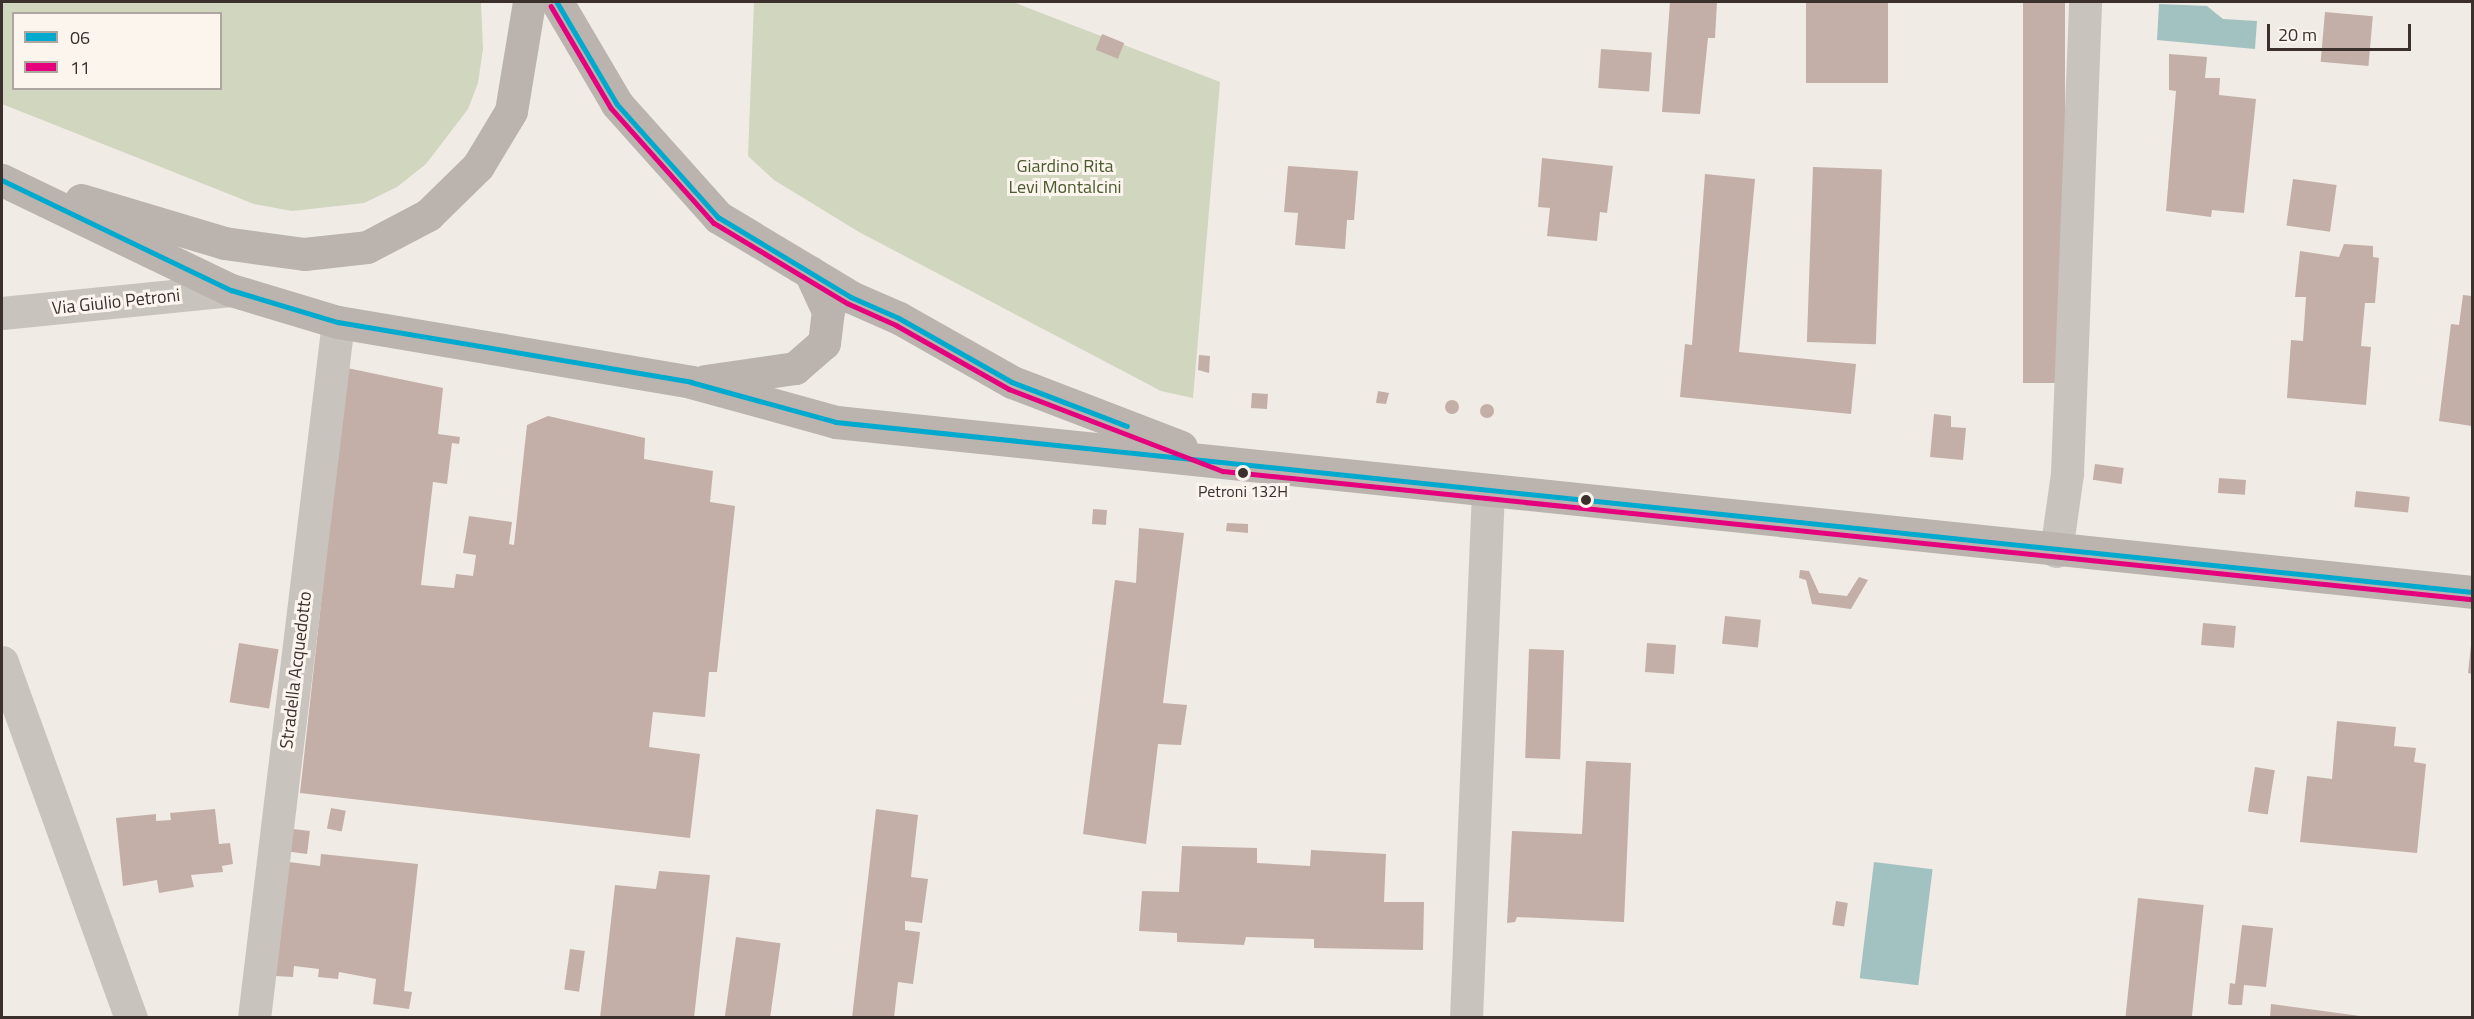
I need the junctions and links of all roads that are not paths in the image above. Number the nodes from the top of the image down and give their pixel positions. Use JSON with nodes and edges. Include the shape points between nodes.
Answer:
{"nodes":[{"id":1,"x":529,"y":2,"type":"edge"},
{"id":2,"x":557,"y":2,"type":"edge"},
{"id":3,"x":2085,"y":2,"type":"edge"},
{"id":4,"x":2,"y":178,"type":"edge"},
{"id":5,"x":810,"y":272,"type":"junction"},
{"id":6,"x":231,"y":290,"type":"junction"},
{"id":7,"x":2,"y":313,"type":"edge"},
{"id":8,"x":338,"y":322,"type":"junction"},
{"id":9,"x":691,"y":382,"type":"junction"},
{"id":10,"x":1225,"y":464,"type":"junction"},
{"id":11,"x":1488,"y":491,"type":"junction"},
{"id":12,"x":2056,"y":552,"type":"junction"},
{"id":13,"x":2472,"y":592,"type":"edge"},
{"id":14,"x":2,"y":662,"type":"edge"},
{"id":15,"x":131,"y":1017,"type":"edge"},
{"id":16,"x":254,"y":1017,"type":"edge"},
{"id":17,"x":1466,"y":1017,"type":"edge"}],
"edges":[{"from":1,"to":4,"type":"street","via":[[512,111],[478,166],[428,215],[367,247],[304,254],[224,243]]},
{"from":2,"to":5,"type":"street","via":[[617,104],[718,217]]},
{"from":3,"to":12,"type":"street","via":[[2067,474]]},
{"from":4,"to":6,"type":"street"},
{"from":5,"to":9,"type":"street","via":[[828,311],[824,343],[795,369]]},
{"from":5,"to":10,"type":"street","via":[[1012,382]]},
{"from":6,"to":7,"type":"street","name":"Via Giulio Petroni"},
{"from":6,"to":8,"type":"street"},
{"from":8,"to":9,"type":"street"},
{"from":8,"to":16,"type":"street","name":"Stradella Acquedotto"},
{"from":9,"to":10,"type":"street","via":[[836,422]]},
{"from":10,"to":11,"type":"street"},
{"from":11,"to":12,"type":"street"},
{"from":11,"to":17,"type":"street"},
{"from":12,"to":13,"type":"street"},
{"from":14,"to":15,"type":"street"}]}
